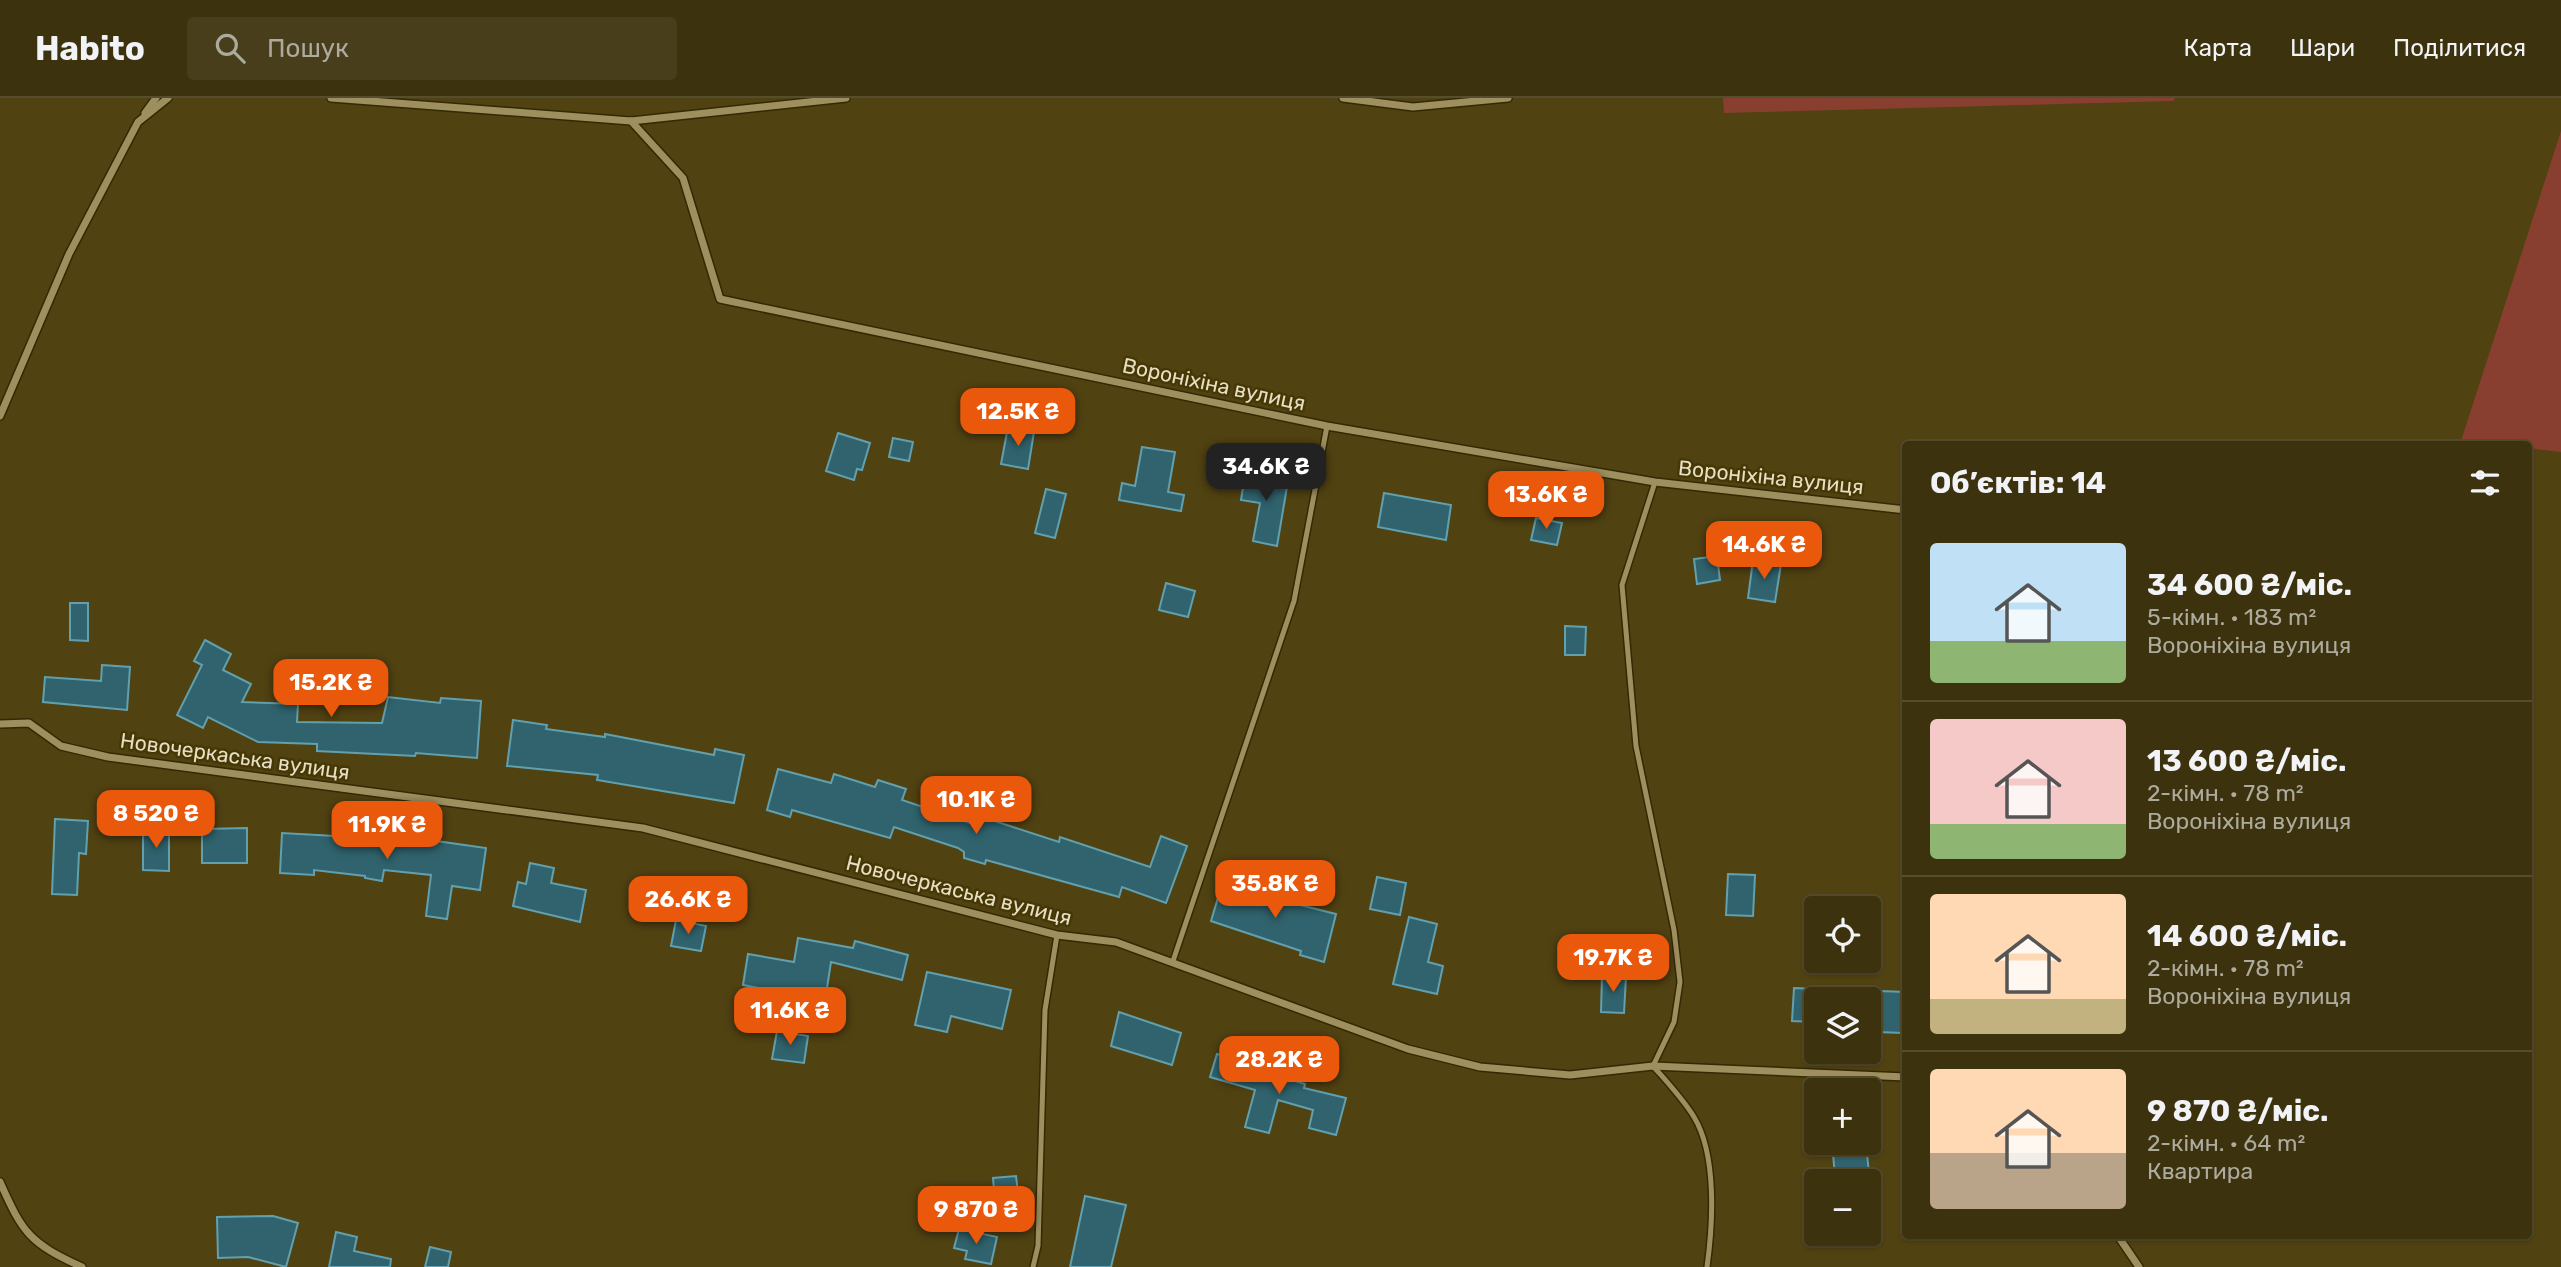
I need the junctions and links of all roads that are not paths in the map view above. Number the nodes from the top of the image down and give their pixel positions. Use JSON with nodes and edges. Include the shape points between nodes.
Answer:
{"nodes":[{"id":1,"x":156,"y":98,"type":"edge"},
{"id":2,"x":169,"y":98,"type":"edge"},
{"id":3,"x":331,"y":98,"type":"edge"},
{"id":4,"x":846,"y":98,"type":"edge"},
{"id":5,"x":1343,"y":98,"type":"edge"},
{"id":6,"x":1508,"y":98,"type":"edge"},
{"id":7,"x":631,"y":121,"type":"junction"},
{"id":8,"x":138,"y":122,"type":"junction"},
{"id":9,"x":0,"y":416,"type":"edge"},
{"id":10,"x":1327,"y":426,"type":"junction"},
{"id":11,"x":1655,"y":482,"type":"junction"},
{"id":12,"x":1902,"y":510,"type":"edge"},
{"id":13,"x":0,"y":723,"type":"edge"},
{"id":14,"x":1057,"y":935,"type":"junction"},
{"id":15,"x":1172,"y":961,"type":"junction"},
{"id":16,"x":1653,"y":1066,"type":"junction"},
{"id":17,"x":1902,"y":1077,"type":"edge"},
{"id":18,"x":0,"y":1182,"type":"edge"},
{"id":19,"x":2120,"y":1239,"type":"edge"},
{"id":20,"x":82,"y":1267,"type":"edge"},
{"id":21,"x":1033,"y":1267,"type":"edge"},
{"id":22,"x":1707,"y":1267,"type":"edge"},
{"id":23,"x":2139,"y":1267,"type":"edge"}],
"edges":[{"from":1,"to":8,"type":"street"},
{"from":2,"to":8,"type":"street"},
{"from":3,"to":7,"type":"street"},
{"from":4,"to":7,"type":"street"},
{"from":5,"to":6,"type":"street","via":[[1413,107]]},
{"from":7,"to":10,"type":"street","name":"Вороніхіна вулиця","via":[[683,178],[720,299]]},
{"from":8,"to":9,"type":"street","via":[[69,254]]},
{"from":10,"to":11,"type":"street","name":"Вороніхіна вулиця"},
{"from":10,"to":15,"type":"lane","via":[[1294,601]]},
{"from":11,"to":12,"type":"street","name":"Вороніхіна вулиця"},
{"from":11,"to":16,"type":"lane","via":[[1622,585],[1636,746],[1674,930],[1680,982],[1674,1022]]},
{"from":13,"to":14,"type":"street","name":"Новочеркаська вулиця","via":[[29,723],[61,746],[108,757],[643,828]]},
{"from":14,"to":15,"type":"street","name":"Новочеркаська вулиця","via":[[1116,942]]},
{"from":14,"to":21,"type":"lane","via":[[1045,1010],[1038,1246]]},
{"from":15,"to":16,"type":"street","name":"Новочеркаська вулиця","via":[[1408,1049],[1480,1067],[1570,1075]]},
{"from":16,"to":17,"type":"street","name":"Новочеркаська вулиця"},
{"from":16,"to":22,"type":"lane","via":[[1695,1118],[1701,1137],[1712,1216]]},
{"from":18,"to":20,"type":"street","via":[[18,1224],[47,1251]]},
{"from":19,"to":23,"type":"street"}]}
